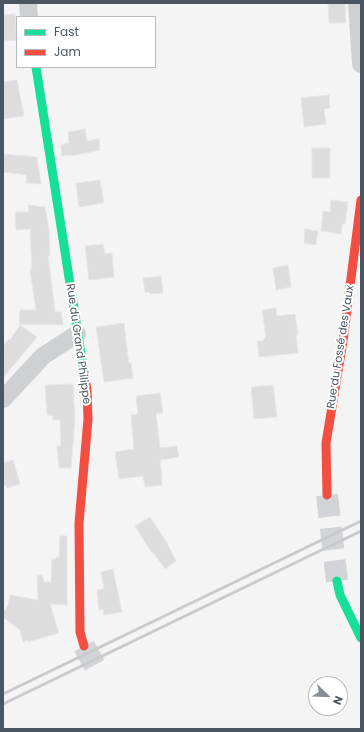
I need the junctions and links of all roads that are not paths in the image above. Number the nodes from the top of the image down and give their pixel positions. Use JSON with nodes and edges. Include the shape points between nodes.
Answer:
{"nodes":[{"id":1,"x":28,"y":3,"type":"edge"},
{"id":2,"x":357,"y":3,"type":"edge"},
{"id":3,"x":29,"y":16,"type":"edge"},
{"id":4,"x":361,"y":64,"type":"edge"},
{"id":5,"x":36,"y":68,"type":"edge"},
{"id":6,"x":361,"y":200,"type":"edge"},
{"id":7,"x":76,"y":334,"type":"junction"},
{"id":8,"x":3,"y":398,"type":"edge"},
{"id":9,"x":327,"y":495,"type":"tunnel mouth"},
{"id":10,"x":338,"y":581,"type":"tunnel mouth"},
{"id":11,"x":361,"y":638,"type":"edge"},
{"id":12,"x":84,"y":646,"type":"tunnel mouth"}],
"edges":[{"from":1,"to":3,"type":"street"},
{"from":2,"to":4,"type":"street"},
{"from":5,"to":7,"type":"street","name":"Rue du Grand Philippe"},
{"from":6,"to":9,"type":"street","name":"Rue du Fossé des Vaux","via":[[343,341],[326,443]]},
{"from":7,"to":8,"type":"street","via":[[43,356]]},
{"from":7,"to":12,"type":"street","name":"Rue du Grand Philippe","via":[[87,390],[88,419],[79,523],[80,632]]},
{"from":10,"to":11,"type":"street","via":[[340,595]]}]}
